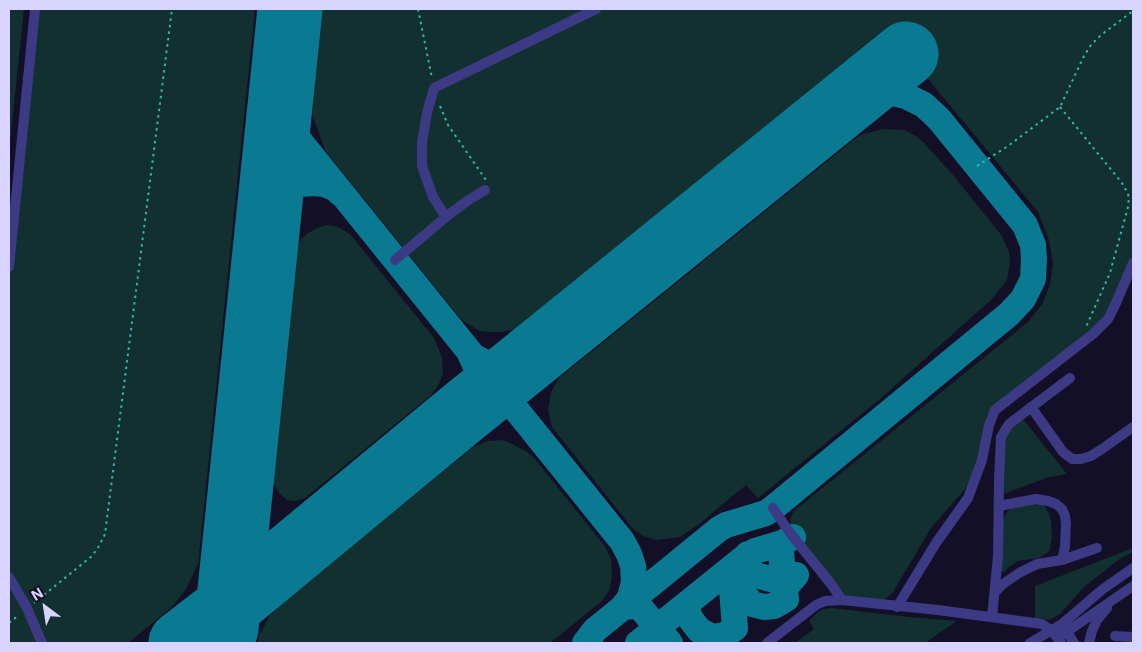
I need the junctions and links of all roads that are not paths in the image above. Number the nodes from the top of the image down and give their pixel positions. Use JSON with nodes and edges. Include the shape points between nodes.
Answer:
{"nodes":[{"id":1,"x":35,"y":9,"type":"edge"},
{"id":2,"x":596,"y":9,"type":"edge"},
{"id":3,"x":485,"y":190,"type":"road end"},
{"id":4,"x":446,"y":217,"type":"junction"},
{"id":5,"x":395,"y":260,"type":"dead end"},
{"id":6,"x":1133,"y":263,"type":"edge"},
{"id":7,"x":9,"y":267,"type":"edge"},
{"id":8,"x":1070,"y":378,"type":"dead end"},
{"id":9,"x":1031,"y":408,"type":"junction"},
{"id":10,"x":1133,"y":427,"type":"edge"},
{"id":11,"x":999,"y":506,"type":"junction"},
{"id":12,"x":773,"y":508,"type":"dead end"},
{"id":13,"x":1097,"y":548,"type":"dead end"},
{"id":14,"x":1062,"y":560,"type":"junction"},
{"id":15,"x":1133,"y":568,"type":"edge"},
{"id":16,"x":9,"y":577,"type":"edge"},
{"id":17,"x":1133,"y":586,"type":"edge"},
{"id":18,"x":995,"y":592,"type":"junction"},
{"id":19,"x":1116,"y":597,"type":"junction"},
{"id":20,"x":842,"y":600,"type":"junction"},
{"id":21,"x":898,"y":607,"type":"junction"},
{"id":22,"x":992,"y":617,"type":"junction"},
{"id":23,"x":1065,"y":628,"type":"junction"},
{"id":24,"x":1115,"y":636,"type":"dead end"},
{"id":25,"x":1057,"y":637,"type":"edge"},
{"id":26,"x":1133,"y":637,"type":"edge"},
{"id":27,"x":42,"y":643,"type":"edge"},
{"id":28,"x":767,"y":643,"type":"edge"},
{"id":29,"x":1030,"y":643,"type":"edge"},
{"id":30,"x":1074,"y":643,"type":"edge"},
{"id":31,"x":1089,"y":643,"type":"edge"}],
"edges":[{"from":1,"to":7,"type":"lane"},
{"from":2,"to":4,"type":"lane","via":[[434,88],[422,142],[422,166],[433,197]]},
{"from":3,"to":4,"type":"lane"},
{"from":4,"to":5,"type":"lane"},
{"from":6,"to":21,"type":"lane","via":[[1108,318],[995,410],[968,498],[936,543]]},
{"from":8,"to":9,"type":"lane"},
{"from":9,"to":10,"type":"lane","via":[[1063,452],[1072,459],[1081,459],[1102,450]]},
{"from":9,"to":11,"type":"lane","via":[[1009,424],[1001,436]]},
{"from":11,"to":14,"type":"lane","via":[[1036,499],[1056,504],[1062,509],[1066,524]]},
{"from":11,"to":18,"type":"lane"},
{"from":12,"to":20,"type":"lane"},
{"from":13,"to":14,"type":"lane"},
{"from":14,"to":18,"type":"lane","via":[[1037,564]]},
{"from":15,"to":23,"type":"lane","via":[[1103,589]]},
{"from":16,"to":27,"type":"lane"},
{"from":17,"to":19,"type":"lane"},
{"from":18,"to":22,"type":"lane"},
{"from":19,"to":23,"type":"lane"},
{"from":19,"to":31,"type":"lane","via":[[1097,620]]},
{"from":20,"to":21,"type":"lane"},
{"from":20,"to":28,"type":"lane","via":[[825,600],[816,605]]},
{"from":21,"to":22,"type":"lane"},
{"from":22,"to":25,"type":"lane","via":[[1042,624]]},
{"from":23,"to":25,"type":"lane"},
{"from":23,"to":30,"type":"lane"},
{"from":24,"to":26,"type":"lane"},
{"from":25,"to":29,"type":"lane"}]}
